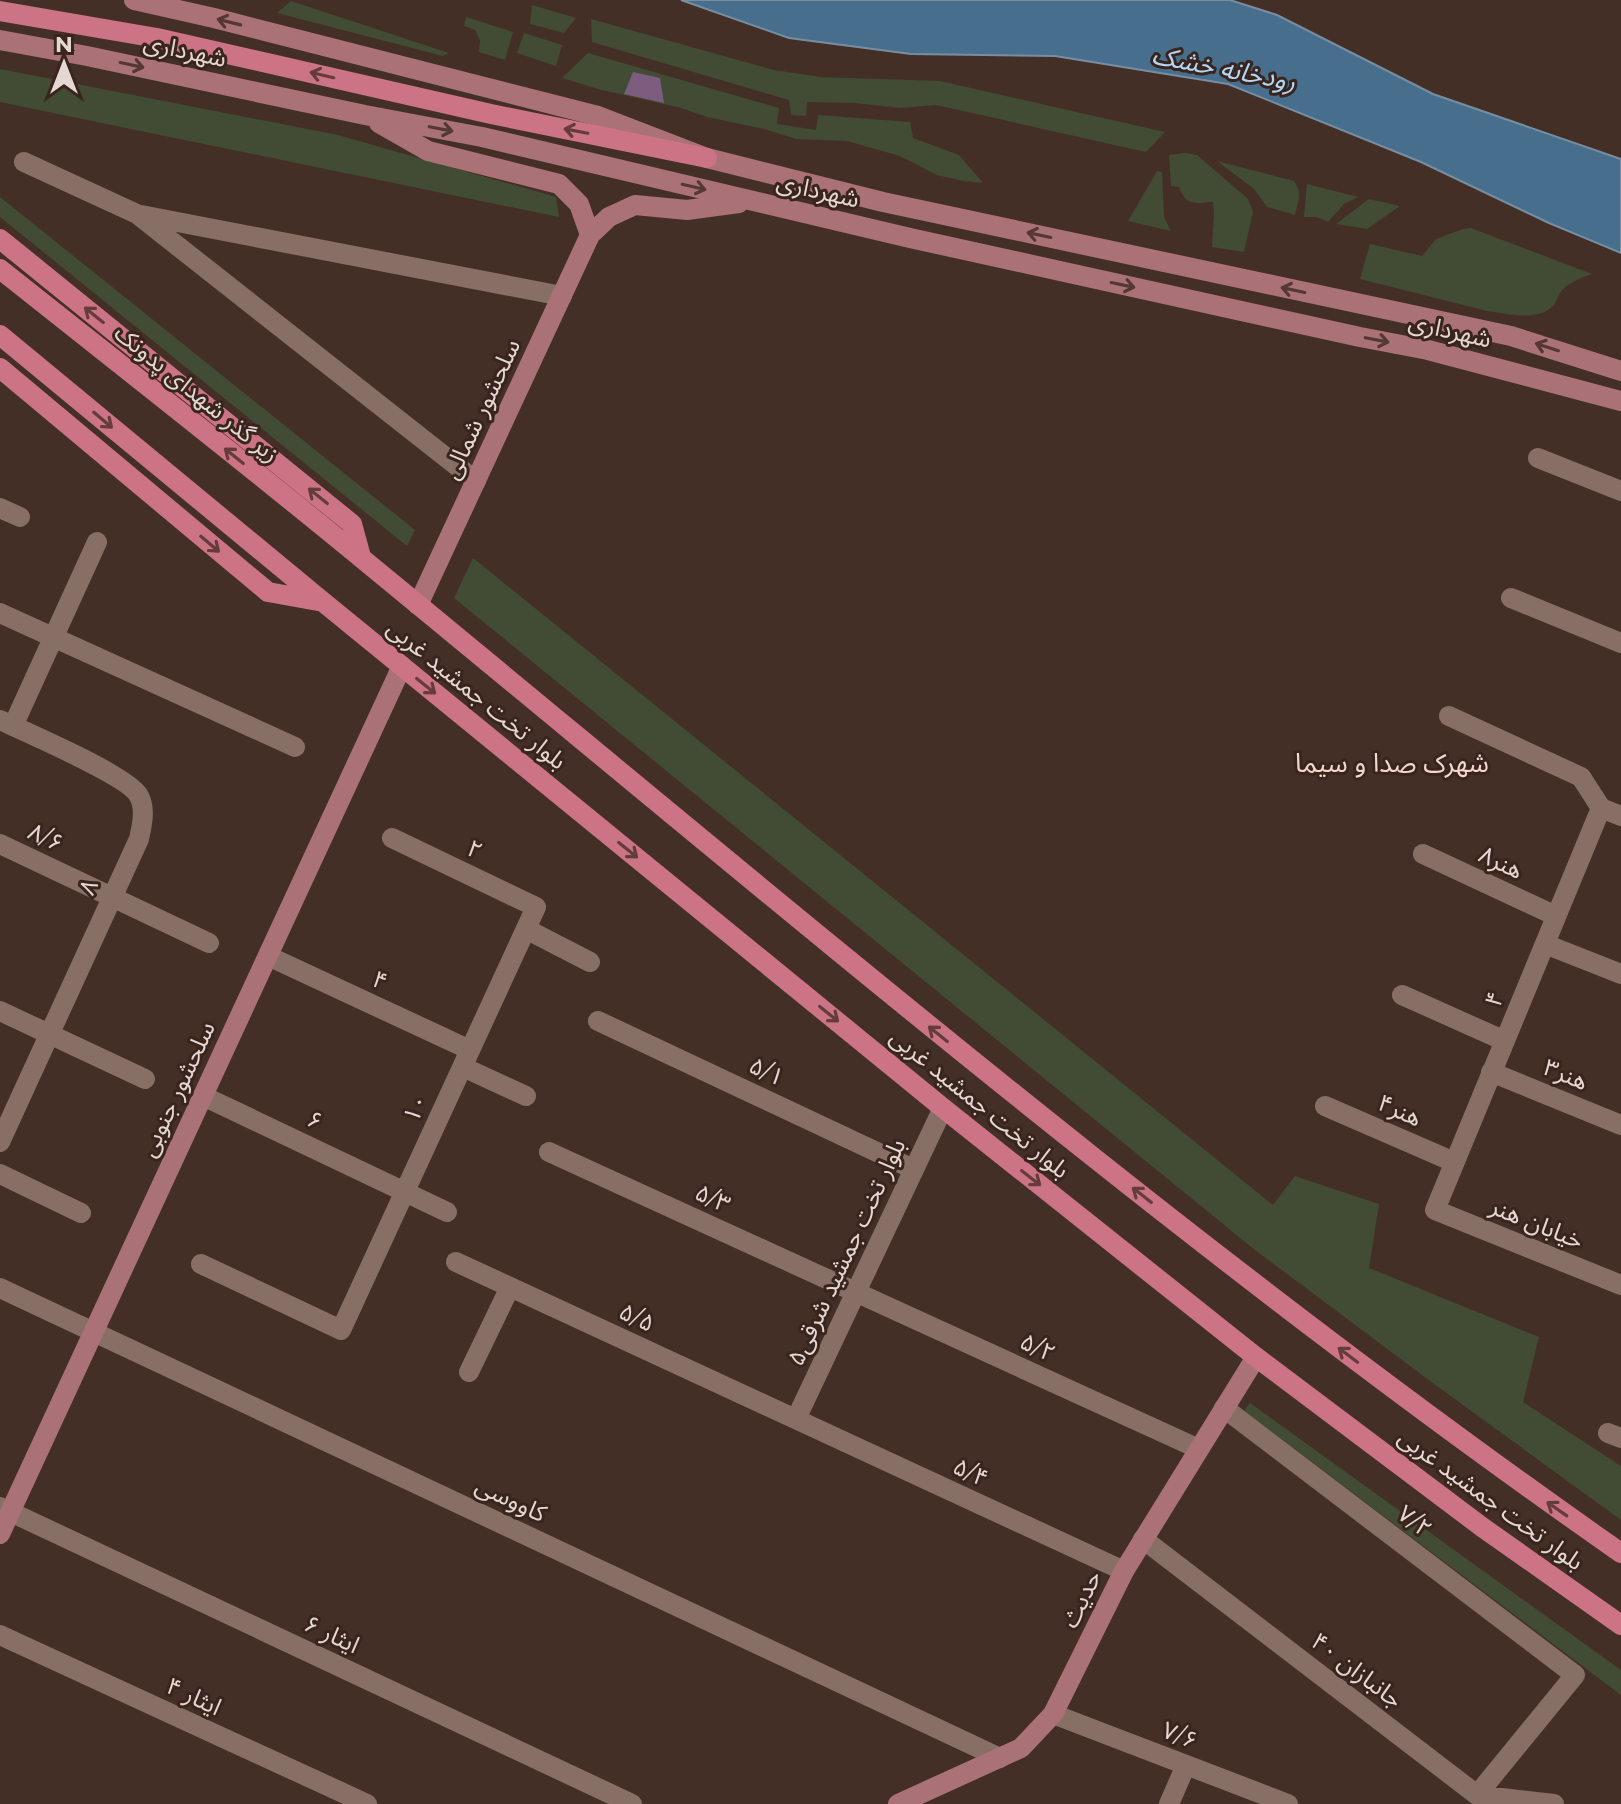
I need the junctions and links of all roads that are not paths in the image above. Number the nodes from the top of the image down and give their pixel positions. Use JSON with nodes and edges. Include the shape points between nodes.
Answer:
{"nodes":[{"id":1,"x":134,"y":0,"type":"edge"},
{"id":2,"x":0,"y":11,"type":"edge"},
{"id":3,"x":0,"y":40,"type":"edge"},
{"id":4,"x":365,"y":115,"type":"junction"},
{"id":5,"x":707,"y":158,"type":"junction"},
{"id":6,"x":24,"y":162,"type":"dead end"},
{"id":7,"x":753,"y":201,"type":"junction"},
{"id":8,"x":137,"y":214,"type":"junction"},
{"id":9,"x":590,"y":235,"type":"junction"},
{"id":10,"x":0,"y":239,"type":"edge"},
{"id":11,"x":0,"y":269,"type":"edge"},
{"id":12,"x":562,"y":296,"type":"junction"},
{"id":13,"x":0,"y":335,"type":"edge"},
{"id":14,"x":0,"y":368,"type":"edge"},
{"id":15,"x":1621,"y":371,"type":"edge"},
{"id":16,"x":1621,"y":401,"type":"edge"},
{"id":17,"x":1538,"y":458,"type":"dead end"},
{"id":18,"x":476,"y":481,"type":"junction"},
{"id":19,"x":1621,"y":491,"type":"edge"},
{"id":20,"x":0,"y":508,"type":"edge"},
{"id":21,"x":20,"y":517,"type":"dead end"},
{"id":22,"x":97,"y":542,"type":"dead end"},
{"id":23,"x":361,"y":557,"type":"junction"},
{"id":24,"x":1511,"y":598,"type":"dead end"},
{"id":25,"x":322,"y":601,"type":"junction"},
{"id":26,"x":418,"y":605,"type":"junction"},
{"id":27,"x":0,"y":613,"type":"edge"},
{"id":28,"x":53,"y":637,"type":"junction"},
{"id":29,"x":1621,"y":643,"type":"edge"},
{"id":30,"x":402,"y":666,"type":"junction"},
{"id":31,"x":1449,"y":716,"type":"dead end"},
{"id":32,"x":6,"y":723,"type":"edge"},
{"id":33,"x":295,"y":747,"type":"dead end"},
{"id":34,"x":1601,"y":808,"type":"junction"},
{"id":35,"x":1621,"y":816,"type":"edge"},
{"id":36,"x":392,"y":838,"type":"dead end"},
{"id":37,"x":0,"y":844,"type":"edge"},
{"id":38,"x":1423,"y":854,"type":"dead end"},
{"id":39,"x":112,"y":897,"type":"junction"},
{"id":40,"x":536,"y":907,"type":"joint"},
{"id":41,"x":1556,"y":916,"type":"junction"},
{"id":42,"x":526,"y":929,"type":"junction"},
{"id":43,"x":209,"y":943,"type":"dead end"},
{"id":44,"x":1545,"y":944,"type":"junction"},
{"id":45,"x":268,"y":956,"type":"junction"},
{"id":46,"x":590,"y":962,"type":"dead end"},
{"id":47,"x":1621,"y":974,"type":"edge"},
{"id":48,"x":1402,"y":995,"type":"dead end"},
{"id":49,"x":0,"y":1011,"type":"edge"},
{"id":50,"x":598,"y":1021,"type":"dead end"},
{"id":51,"x":49,"y":1034,"type":"junction"},
{"id":52,"x":1505,"y":1041,"type":"junction"},
{"id":53,"x":466,"y":1058,"type":"junction"},
{"id":54,"x":1491,"y":1072,"type":"junction"},
{"id":55,"x":145,"y":1079,"type":"dead end"},
{"id":56,"x":203,"y":1096,"type":"junction"},
{"id":57,"x":526,"y":1096,"type":"dead end"},
{"id":58,"x":1325,"y":1106,"type":"dead end"},
{"id":59,"x":943,"y":1108,"type":"junction"},
{"id":60,"x":1621,"y":1125,"type":"edge"},
{"id":61,"x":0,"y":1142,"type":"edge"},
{"id":62,"x":549,"y":1152,"type":"dead end"},
{"id":63,"x":1454,"y":1162,"type":"junction"},
{"id":64,"x":913,"y":1169,"type":"junction"},
{"id":65,"x":0,"y":1174,"type":"edge"},
{"id":66,"x":405,"y":1192,"type":"junction"},
{"id":67,"x":1435,"y":1210,"type":"joint"},
{"id":68,"x":447,"y":1212,"type":"dead end"},
{"id":69,"x":81,"y":1213,"type":"dead end"},
{"id":70,"x":456,"y":1262,"type":"dead end"},
{"id":71,"x":201,"y":1264,"type":"dead end"},
{"id":72,"x":1621,"y":1285,"type":"edge"},
{"id":73,"x":510,"y":1287,"type":"junction"},
{"id":74,"x":0,"y":1288,"type":"edge"},
{"id":75,"x":856,"y":1292,"type":"junction"},
{"id":76,"x":94,"y":1332,"type":"junction"},
{"id":77,"x":1256,"y":1357,"type":"junction"},
{"id":78,"x":469,"y":1372,"type":"dead end"},
{"id":79,"x":1224,"y":1408,"type":"junction"},
{"id":80,"x":796,"y":1419,"type":"junction"},
{"id":81,"x":1199,"y":1449,"type":"junction"},
{"id":82,"x":5,"y":1509,"type":"edge"},
{"id":83,"x":0,"y":1534,"type":"edge"},
{"id":84,"x":1143,"y":1539,"type":"junction"},
{"id":85,"x":1621,"y":1553,"type":"edge"},
{"id":86,"x":1124,"y":1571,"type":"junction"},
{"id":87,"x":1621,"y":1625,"type":"edge"},
{"id":88,"x":0,"y":1635,"type":"edge"},
{"id":89,"x":1053,"y":1714,"type":"junction"},
{"id":90,"x":1000,"y":1758,"type":"junction"},
{"id":91,"x":1186,"y":1765,"type":"junction"},
{"id":92,"x":1477,"y":1795,"type":"junction"},
{"id":93,"x":915,"y":1801,"type":"edge"},
{"id":94,"x":367,"y":1804,"type":"edge"},
{"id":95,"x":632,"y":1804,"type":"edge"},
{"id":96,"x":1169,"y":1804,"type":"edge"},
{"id":97,"x":1288,"y":1804,"type":"edge"},
{"id":98,"x":1554,"y":1804,"type":"edge"}],
"edges":[{"from":5,"to":1,"type":"street","name":"شهرداری","one_way":true,"via":[[598,116]]},
{"from":5,"to":2,"type":"main road","one_way":true,"via":[[157,38]]},
{"from":3,"to":4,"type":"street","name":"شهرداری","one_way":true},
{"from":4,"to":7,"type":"street","name":"شهرداری","one_way":true},
{"from":4,"to":9,"type":"street","via":[[428,151],[559,184],[579,204]]},
{"from":15,"to":5,"type":"street","name":"شهرداری","one_way":true,"via":[[1511,336],[883,202]]},
{"from":6,"to":8,"type":"street"},
{"from":7,"to":9,"type":"street","via":[[687,210],[635,205],[609,217]]},
{"from":7,"to":16,"type":"street","name":"شهرداری","one_way":true,"via":[[1428,350]]},
{"from":8,"to":12,"type":"street"},
{"from":8,"to":18,"type":"street"},
{"from":9,"to":12,"type":"street","name":"سلحشور شمالی"},
{"from":23,"to":10,"type":"main road","one_way":true,"via":[[352,524]]},
{"from":23,"to":11,"type":"main road","name":"زیر گذر شهدای پدونک","one_way":true},
{"from":12,"to":18,"type":"street","name":"سلحشور شمالی"},
{"from":13,"to":25,"type":"main road","one_way":true},
{"from":14,"to":25,"type":"main road","one_way":true,"via":[[268,592]]},
{"from":17,"to":19,"type":"street"},
{"from":18,"to":26,"type":"street","name":"سلحشور شمالی"},
{"from":20,"to":21,"type":"street"},
{"from":22,"to":28,"type":"street"},
{"from":23,"to":26,"type":"main road","name":"بلوار تخت جمشید غربی"},
{"from":24,"to":29,"type":"street"},
{"from":25,"to":30,"type":"main road","name":"بلوار تخت جمشید غربی"},
{"from":85,"to":26,"type":"main road","name":"بلوار تخت جمشید غربی","one_way":true,"via":[[1192,1235],[968,1058]]},
{"from":27,"to":28,"type":"street"},
{"from":28,"to":32,"type":"street"},
{"from":28,"to":33,"type":"street"},
{"from":30,"to":45,"type":"street","name":"سلحشور جنوبی"},
{"from":30,"to":59,"type":"main road","name":"بلوار تخت جمشید غربی","one_way":true},
{"from":31,"to":34,"type":"street","via":[[1581,777]]},
{"from":32,"to":39,"type":"street","name":"۸","via":[[114,775],[139,794],[144,816],[139,839]]},
{"from":34,"to":35,"type":"street"},
{"from":34,"to":41,"type":"street","name":"۴"},
{"from":36,"to":40,"type":"street","name":"۲"},
{"from":37,"to":39,"type":"street","name":"۸/۶"},
{"from":38,"to":41,"type":"street","name":"هنر۸"},
{"from":39,"to":43,"type":"street","name":"۸/۶"},
{"from":39,"to":51,"type":"street","name":"۸"},
{"from":40,"to":42,"type":"street","name":"۱۰"},
{"from":41,"to":44,"type":"street","name":"۴"},
{"from":42,"to":46,"type":"street"},
{"from":42,"to":53,"type":"street","name":"۱۰"},
{"from":44,"to":47,"type":"street"},
{"from":44,"to":52,"type":"street","name":"۴"},
{"from":45,"to":53,"type":"street","name":"۴"},
{"from":45,"to":56,"type":"street","name":"سلحشور جنوبی"},
{"from":48,"to":52,"type":"street"},
{"from":49,"to":51,"type":"street"},
{"from":50,"to":64,"type":"street","name":"۵/۱"},
{"from":51,"to":55,"type":"street"},
{"from":51,"to":61,"type":"street","name":"۸"},
{"from":52,"to":54,"type":"street","name":"۴"},
{"from":53,"to":57,"type":"street","name":"۴"},
{"from":53,"to":66,"type":"street","name":"۱۰"},
{"from":54,"to":60,"type":"street","name":"هنر۳"},
{"from":54,"to":63,"type":"street","name":"۴"},
{"from":56,"to":66,"type":"street","name":"۶"},
{"from":56,"to":76,"type":"street","name":"سلحشور جنوبی"},
{"from":58,"to":63,"type":"street","name":"هنر۴"},
{"from":59,"to":64,"type":"street","name":"بلوار تخت جمشید شرقی۵"},
{"from":59,"to":77,"type":"main road","name":"بلوار تخت جمشید غربی","one_way":true},
{"from":62,"to":75,"type":"street","name":"۵/۳"},
{"from":63,"to":67,"type":"street","name":"۴"},
{"from":64,"to":75,"type":"street","name":"بلوار تخت جمشید شرقی۵"},
{"from":65,"to":69,"type":"street"},
{"from":66,"to":68,"type":"street","name":"۶"},
{"from":66,"to":71,"type":"street","name":"۱۰","via":[[341,1330]]},
{"from":67,"to":72,"type":"street","name":"خیابان هنر"},
{"from":70,"to":73,"type":"street","name":"۵/۵"},
{"from":73,"to":78,"type":"street"},
{"from":73,"to":80,"type":"street","name":"۵/۵"},
{"from":74,"to":76,"type":"street","name":"کاووسی"},
{"from":75,"to":80,"type":"street","name":"بلوار تخت جمشید شرقی۵"},
{"from":75,"to":81,"type":"street","name":"۵/۲"},
{"from":76,"to":82,"type":"street","name":"سلحشور جنوبی"},
{"from":76,"to":90,"type":"street","name":"کاووسی"},
{"from":77,"to":79,"type":"street","name":"حدیث"},
{"from":77,"to":87,"type":"main road","name":"بلوار تخت جمشید غربی"},
{"from":79,"to":81,"type":"street","name":"حدیث"},
{"from":79,"to":92,"type":"street","name":"۷/۲","via":[[1575,1675]]},
{"from":80,"to":86,"type":"street","name":"۵/۴"},
{"from":81,"to":84,"type":"street","name":"حدیث"},
{"from":82,"to":83,"type":"street","name":"سلحشور جنوبی"},
{"from":82,"to":95,"type":"street","name":"ایثار ۶"},
{"from":84,"to":86,"type":"street","name":"حدیث"},
{"from":84,"to":92,"type":"street","name":"۴۰ جانبازان"},
{"from":86,"to":89,"type":"street","name":"حدیث"},
{"from":88,"to":94,"type":"street","name":"ایثار ۴"},
{"from":89,"to":90,"type":"street","name":"حدیث","via":[[1021,1748]]},
{"from":89,"to":91,"type":"street","name":"۷/۶"},
{"from":90,"to":93,"type":"street","name":"حدیث"},
{"from":91,"to":96,"type":"street"},
{"from":91,"to":97,"type":"street","name":"۷/۶"},
{"from":92,"to":98,"type":"street"}]}
